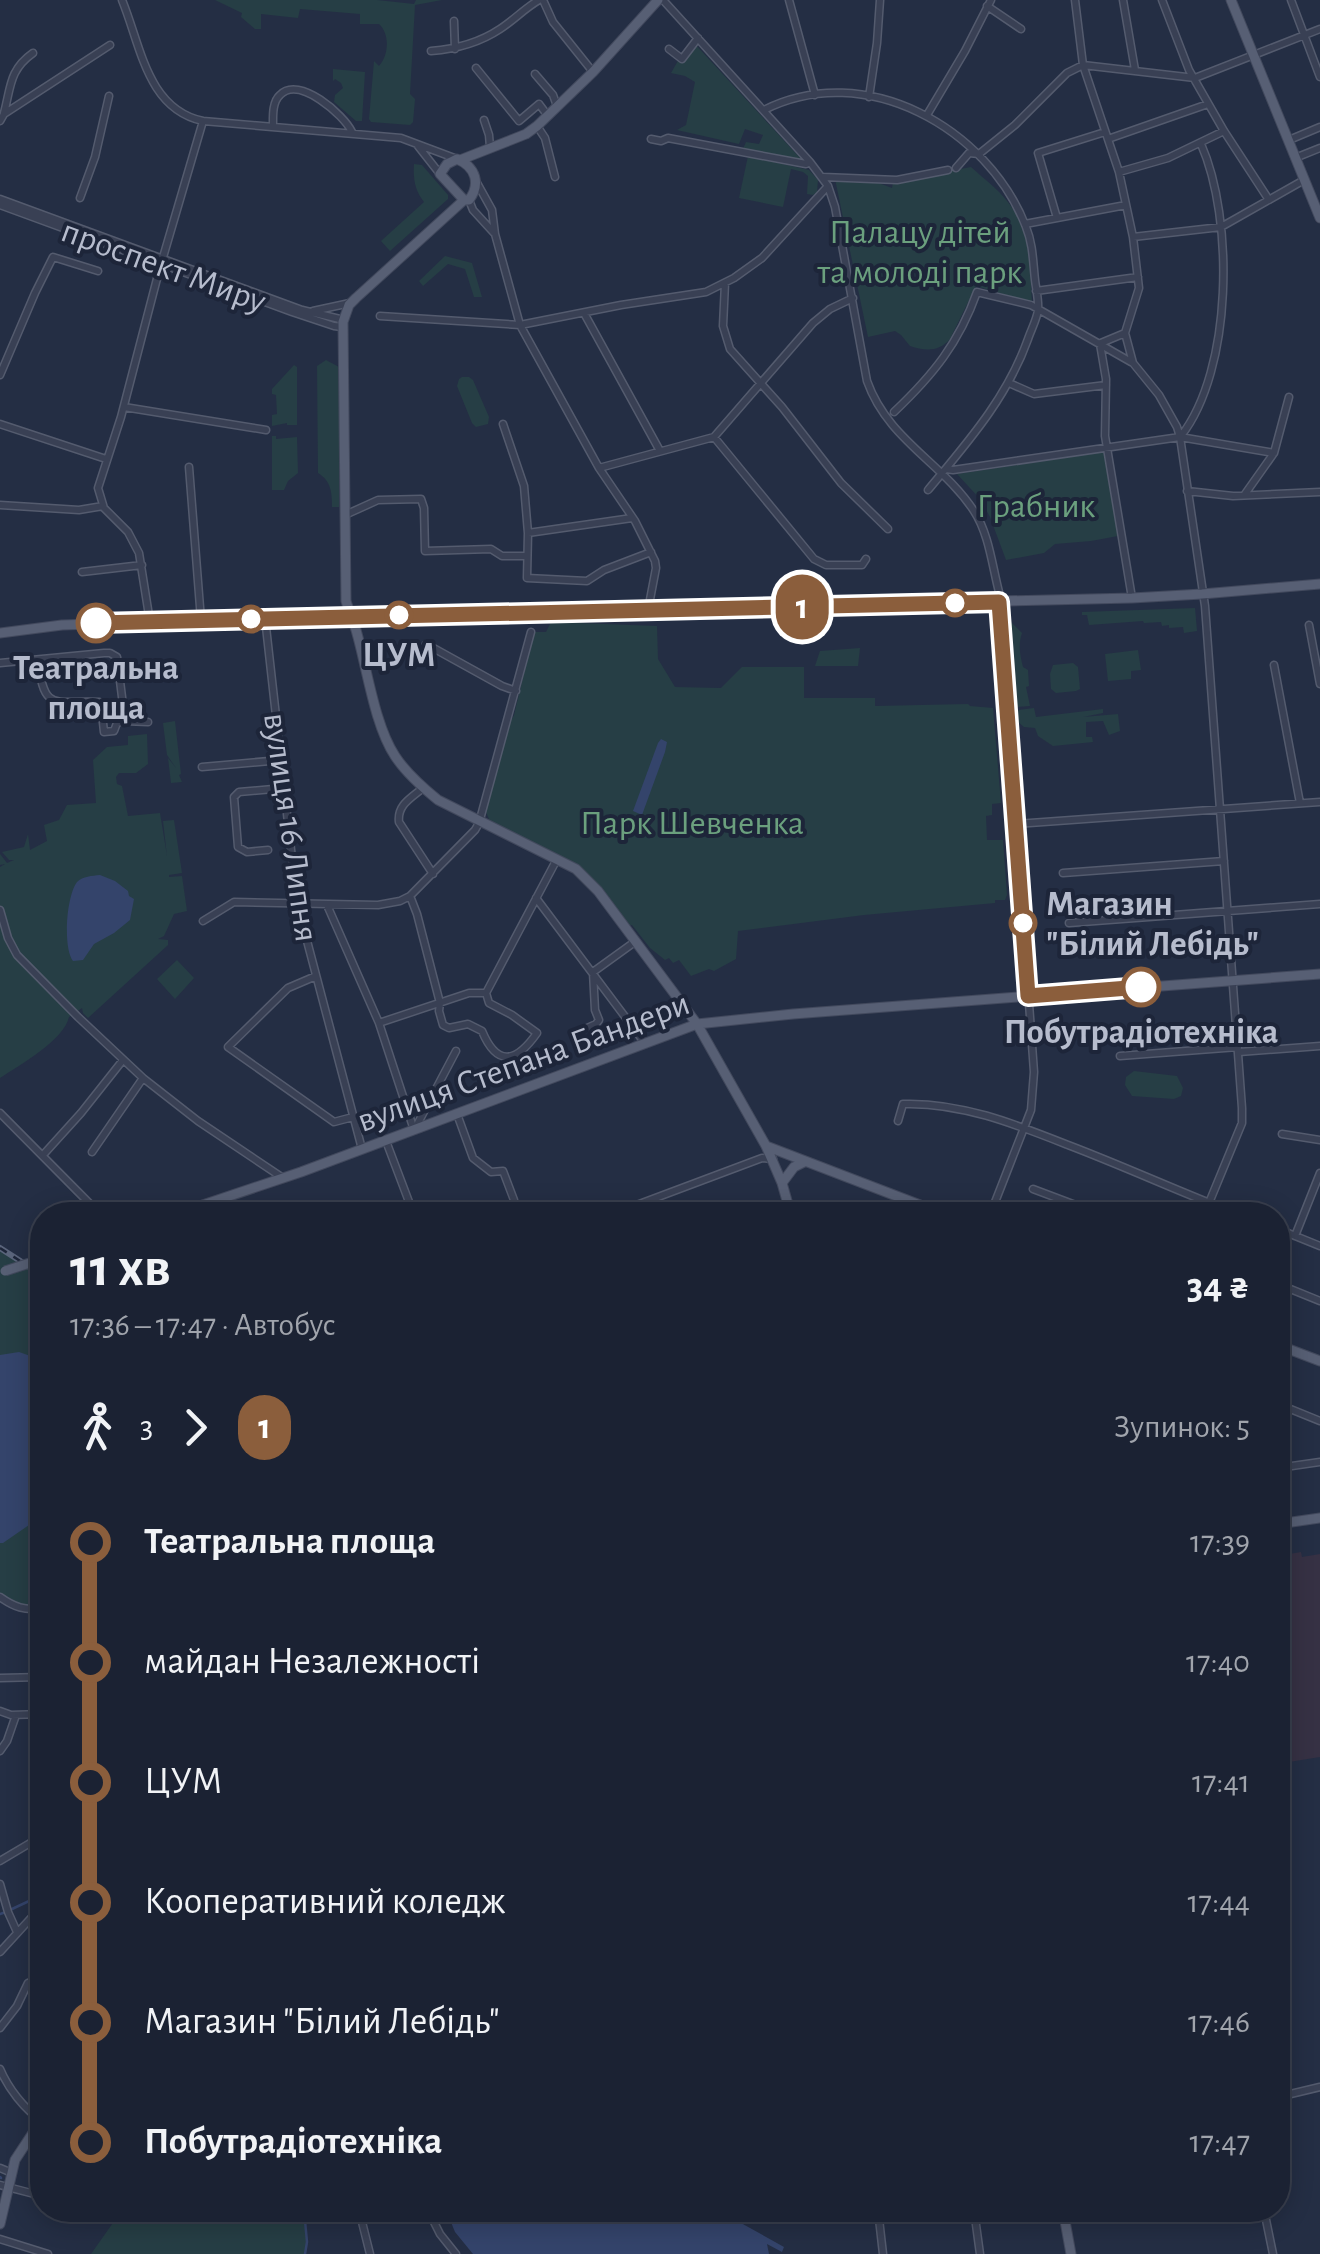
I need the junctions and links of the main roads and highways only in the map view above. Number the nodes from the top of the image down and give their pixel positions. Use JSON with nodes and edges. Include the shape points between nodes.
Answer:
{"nodes":[{"id":1,"x":660,"y":0,"type":"edge"},
{"id":2,"x":1232,"y":0,"type":"edge"},
{"id":3,"x":459,"y":160,"type":"junction"},
{"id":4,"x":466,"y":200,"type":"junction"},
{"id":5,"x":1320,"y":218,"type":"edge"},
{"id":6,"x":1320,"y":584,"type":"edge"},
{"id":7,"x":350,"y":616,"type":"junction"},
{"id":8,"x":0,"y":632,"type":"edge"},
{"id":9,"x":1320,"y":974,"type":"edge"},
{"id":10,"x":697,"y":1024,"type":"junction"},
{"id":11,"x":766,"y":1146,"type":"junction"},
{"id":12,"x":784,"y":1154,"type":"junction"},
{"id":13,"x":773,"y":1160,"type":"junction"},
{"id":14,"x":804,"y":1162,"type":"junction"},
{"id":15,"x":782,"y":1183,"type":"junction"},
{"id":16,"x":211,"y":1202,"type":"edge"},
{"id":17,"x":787,"y":1202,"type":"edge"},
{"id":18,"x":911,"y":1202,"type":"edge"},
{"id":19,"x":30,"y":1263,"type":"edge"},
{"id":20,"x":2,"y":1272,"type":"edge"},
{"id":21,"x":1290,"y":1350,"type":"edge"},
{"id":22,"x":1320,"y":1361,"type":"edge"},
{"id":23,"x":1320,"y":1518,"type":"edge"},
{"id":24,"x":1290,"y":1522,"type":"edge"},
{"id":25,"x":30,"y":2138,"type":"edge"},
{"id":26,"x":4,"y":2186,"type":"edge"},
{"id":27,"x":1064,"y":2222,"type":"edge"},
{"id":28,"x":0,"y":2224,"type":"edge"},
{"id":29,"x":1071,"y":2254,"type":"edge"}],
"edges":[{"from":1,"to":3,"type":"main road","via":[[537,126]]},
{"from":2,"to":5,"type":"main road"},
{"from":3,"to":4,"type":"main road","via":[[476,182]]},
{"from":3,"to":4,"type":"main road","via":[[440,174]]},
{"from":4,"to":7,"type":"main road","via":[[352,302],[344,323]]},
{"from":6,"to":7,"type":"main road","via":[[1132,598]]},
{"from":7,"to":8,"type":"main road"},
{"from":7,"to":10,"type":"main road","via":[[396,759],[438,800],[584,876]]},
{"from":9,"to":10,"type":"main road","name":"вулиця Степана Бандери"},
{"from":10,"to":11,"type":"main road"},
{"from":10,"to":16,"type":"main road","name":"вулиця Степана Бандери"},
{"from":11,"to":12,"type":"main road"},
{"from":11,"to":13,"type":"main road"},
{"from":12,"to":13,"type":"main road"},
{"from":12,"to":14,"type":"main road"},
{"from":13,"to":14,"type":"main road"},
{"from":13,"to":15,"type":"main road"},
{"from":14,"to":15,"type":"main road"},
{"from":14,"to":18,"type":"main road"},
{"from":15,"to":17,"type":"main road"},
{"from":19,"to":20,"type":"main road","bridge":true},
{"from":21,"to":22,"type":"main road"},
{"from":23,"to":24,"type":"main road"},
{"from":25,"to":26,"type":"main road"},
{"from":26,"to":28,"type":"main road"},
{"from":27,"to":29,"type":"main road"}]}
